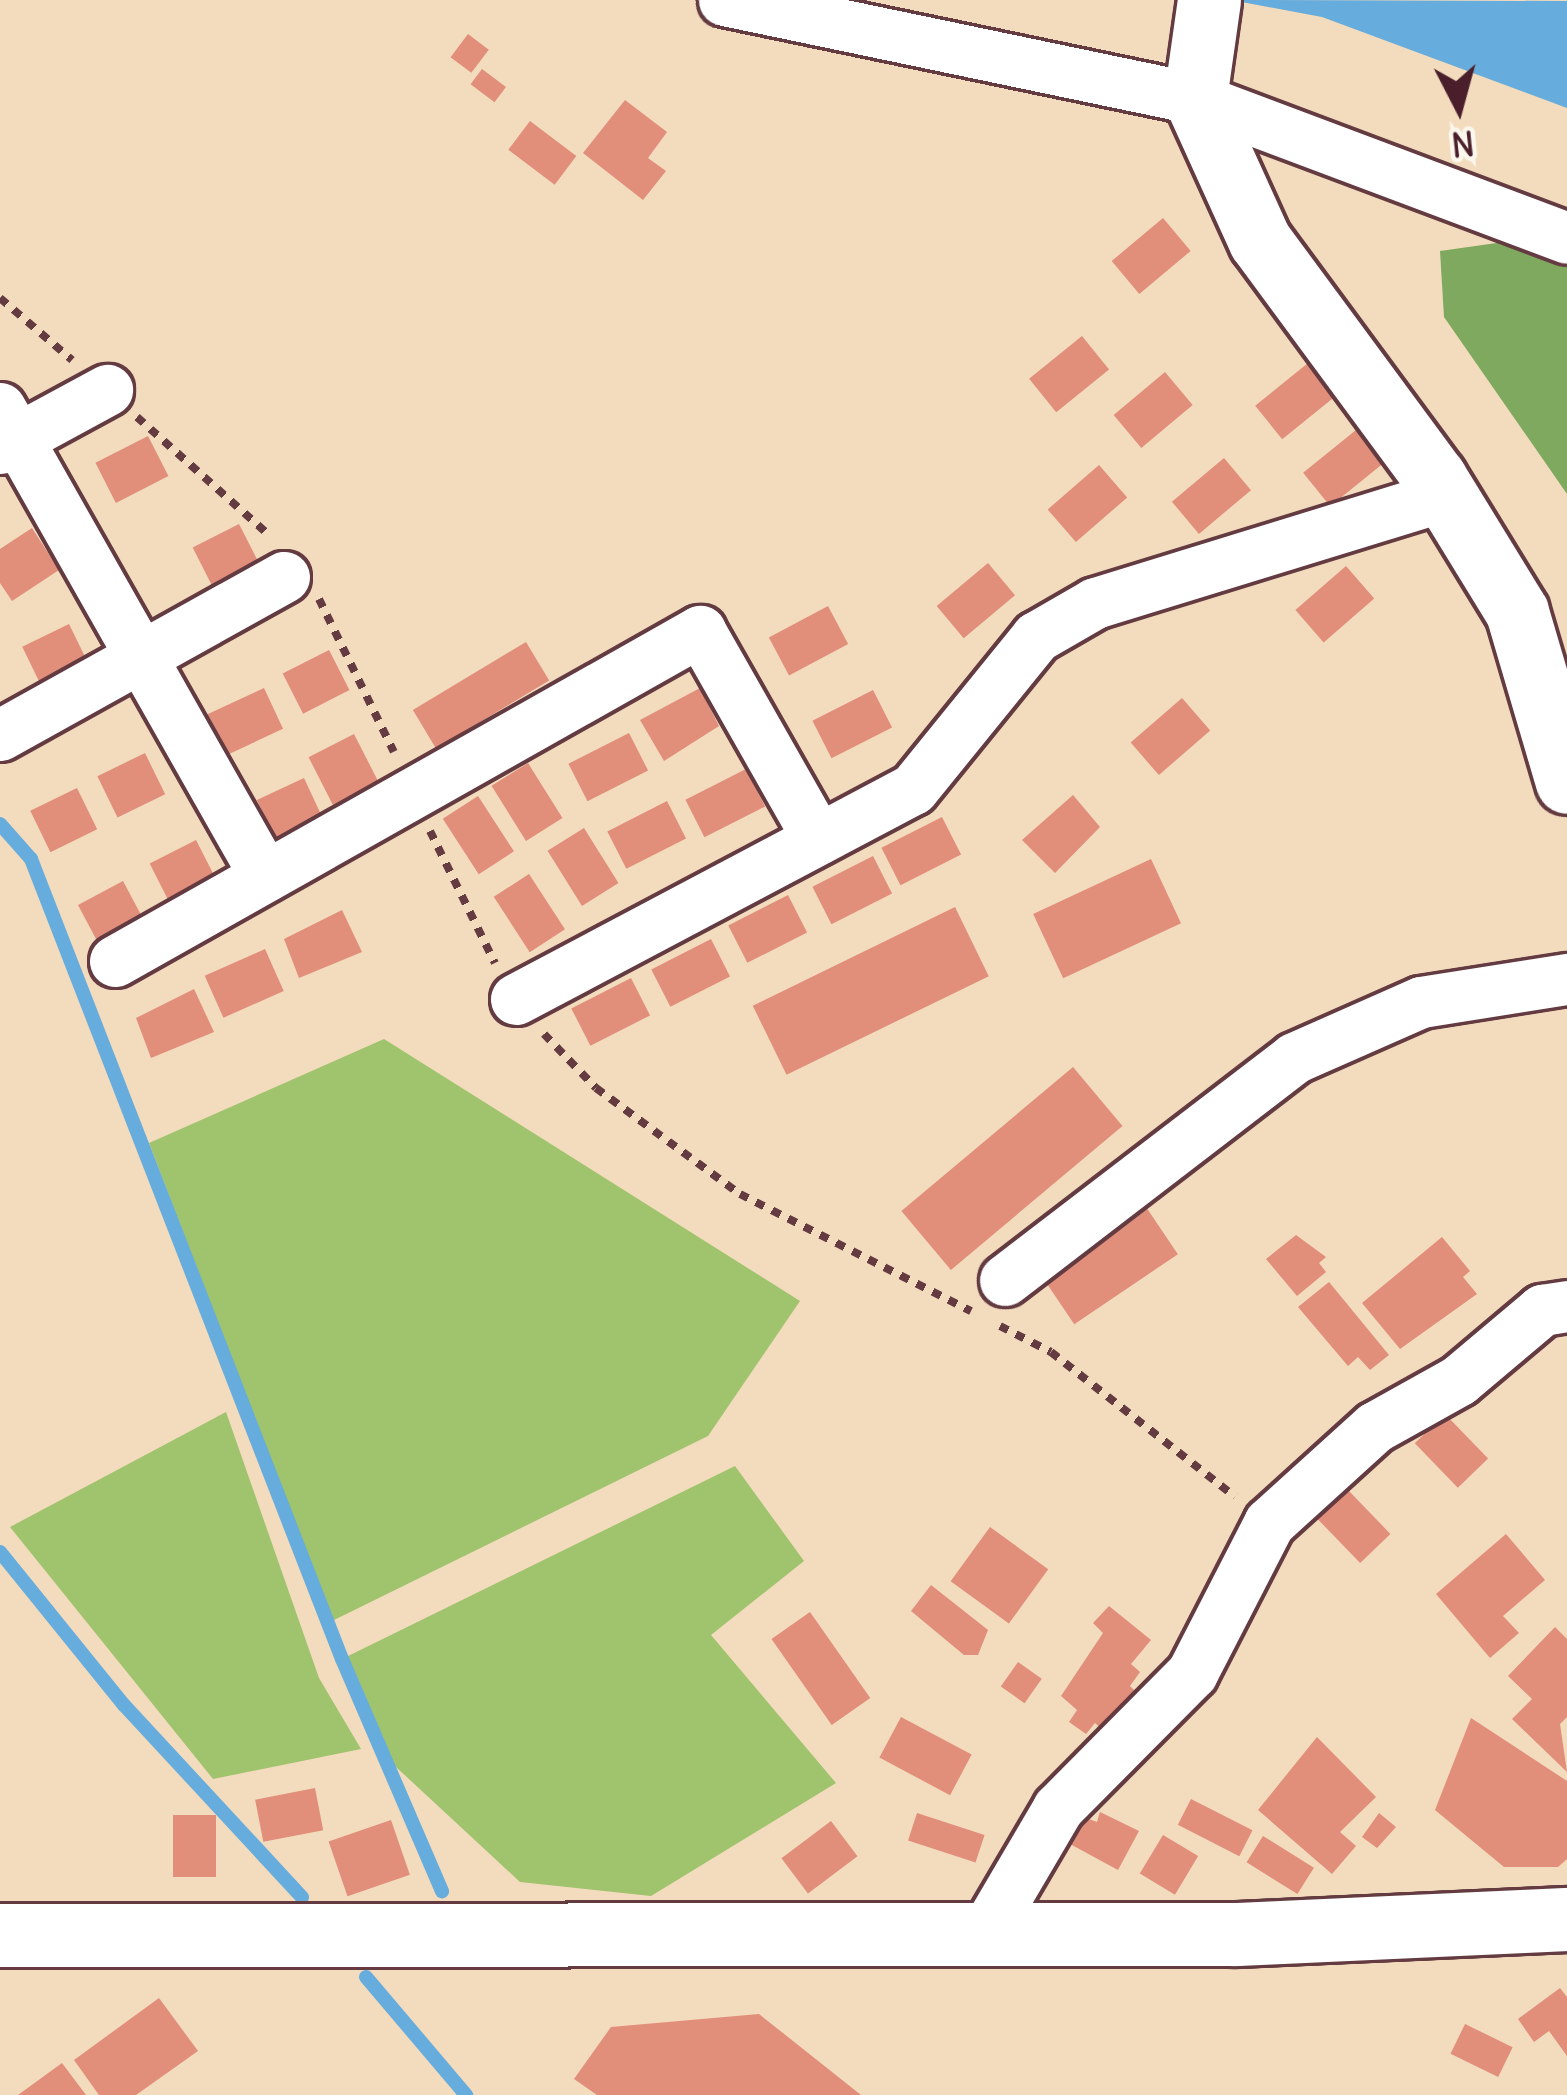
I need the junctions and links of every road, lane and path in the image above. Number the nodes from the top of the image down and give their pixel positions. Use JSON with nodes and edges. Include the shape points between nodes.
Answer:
{"nodes":[{"id":1,"x":724,"y":0,"type":"edge"},
{"id":2,"x":1209,"y":0,"type":"edge"},
{"id":3,"x":1195,"y":98,"type":"junction"},
{"id":4,"x":1567,"y":238,"type":"edge"},
{"id":5,"x":0,"y":298,"type":"edge"},
{"id":6,"x":107,"y":390,"type":"junction"},
{"id":7,"x":6,"y":432,"type":"edge"},
{"id":8,"x":1445,"y":495,"type":"junction"},
{"id":9,"x":291,"y":570,"type":"junction"},
{"id":10,"x":141,"y":657,"type":"junction"},
{"id":11,"x":0,"y":735,"type":"edge"},
{"id":12,"x":1567,"y":782,"type":"edge"},
{"id":13,"x":412,"y":793,"type":"junction"},
{"id":14,"x":818,"y":839,"type":"junction"},
{"id":15,"x":265,"y":876,"type":"junction"},
{"id":16,"x":115,"y":961,"type":"dead end"},
{"id":17,"x":1567,"y":979,"type":"edge"},
{"id":18,"x":516,"y":999,"type":"junction"},
{"id":19,"x":1005,"y":1280,"type":"dead end"},
{"id":20,"x":1567,"y":1306,"type":"edge"},
{"id":21,"x":1269,"y":1523,"type":"junction"},
{"id":22,"x":1567,"y":1919,"type":"edge"},
{"id":23,"x":0,"y":1935,"type":"edge"},
{"id":24,"x":983,"y":1936,"type":"junction"}],
"edges":[{"from":1,"to":3,"type":"street"},
{"from":2,"to":3,"type":"street"},
{"from":3,"to":4,"type":"street"},
{"from":3,"to":8,"type":"street","via":[[1260,241]]},
{"from":5,"to":6,"type":"path"},
{"from":6,"to":7,"type":"street"},
{"from":6,"to":9,"type":"path"},
{"from":7,"to":10,"type":"street"},
{"from":8,"to":12,"type":"street","via":[[1517,612]]},
{"from":8,"to":14,"type":"street","via":[[1095,603],[1036,638],[913,788]]},
{"from":9,"to":10,"type":"street"},
{"from":9,"to":13,"type":"path"},
{"from":10,"to":11,"type":"street"},
{"from":10,"to":15,"type":"street"},
{"from":13,"to":14,"type":"street","via":[[700,631]]},
{"from":13,"to":15,"type":"street"},
{"from":13,"to":18,"type":"path"},
{"from":14,"to":18,"type":"street"},
{"from":15,"to":16,"type":"street"},
{"from":17,"to":19,"type":"street","via":[[1421,1002],[1294,1058]]},
{"from":18,"to":21,"type":"path","via":[[596,1088],[740,1194],[1051,1352]]},
{"from":20,"to":21,"type":"street","via":[[1542,1310],[1460,1379],[1375,1427]]},
{"from":21,"to":24,"type":"street","via":[[1192,1673],[1058,1808]]},
{"from":22,"to":24,"type":"street"},
{"from":23,"to":24,"type":"street"}]}
